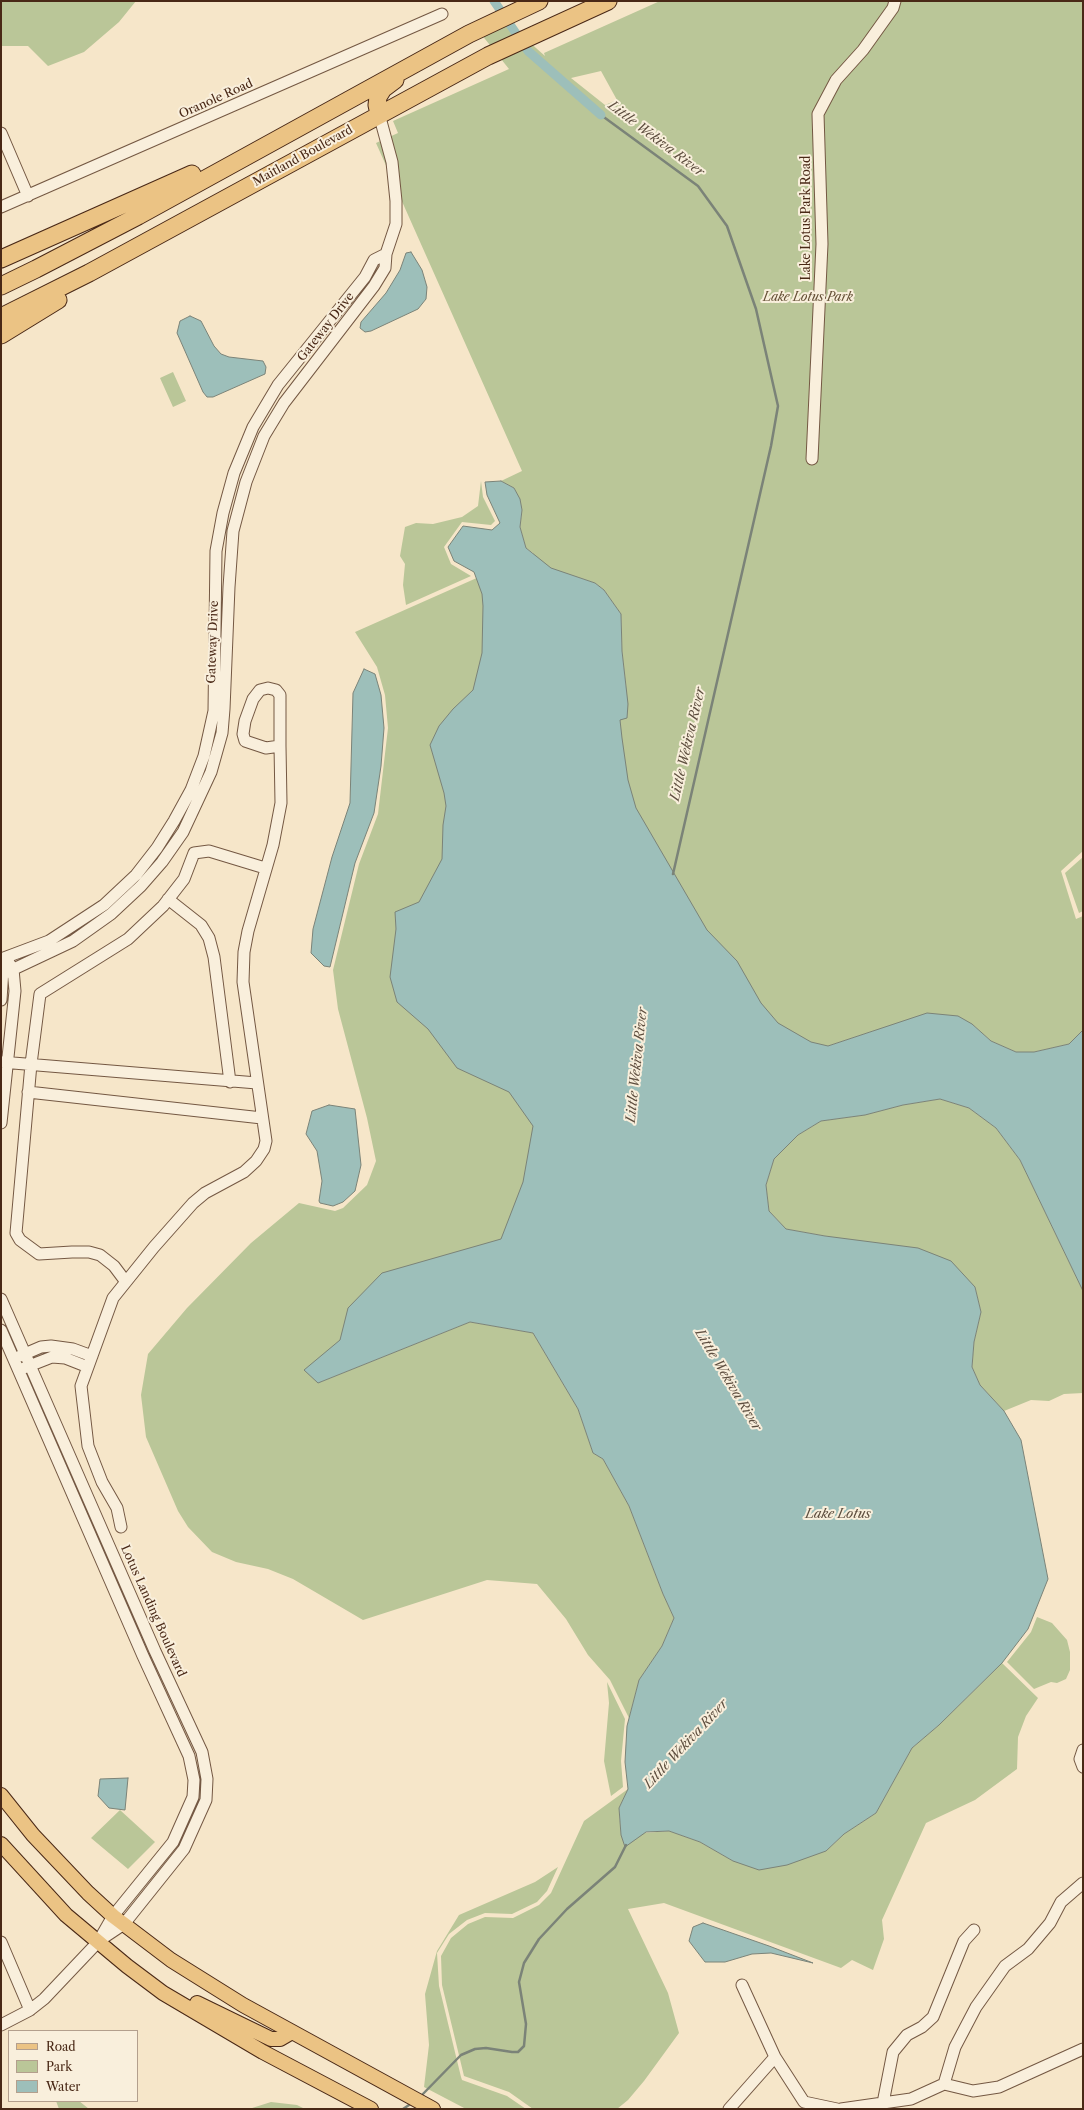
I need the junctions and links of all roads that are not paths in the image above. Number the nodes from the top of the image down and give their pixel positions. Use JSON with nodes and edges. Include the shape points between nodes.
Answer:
{"nodes":[{"id":1,"x":539,"y":1,"type":"edge"},
{"id":2,"x":608,"y":1,"type":"edge"},
{"id":3,"x":895,"y":1,"type":"edge"},
{"id":4,"x":442,"y":14,"type":"dead end"},
{"id":5,"x":417,"y":62,"type":"junction"},
{"id":6,"x":379,"y":114,"type":"junction"},
{"id":7,"x":1,"y":133,"type":"edge"},
{"id":8,"x":286,"y":133,"type":"junction"},
{"id":9,"x":28,"y":196,"type":"junction"},
{"id":10,"x":1,"y":208,"type":"edge"},
{"id":11,"x":195,"y":216,"type":"junction"},
{"id":12,"x":386,"y":254,"type":"junction"},
{"id":13,"x":1,"y":259,"type":"edge"},
{"id":14,"x":1,"y":286,"type":"edge"},
{"id":15,"x":1,"y":317,"type":"edge"},
{"id":16,"x":1,"y":335,"type":"edge"},
{"id":17,"x":297,"y":360,"type":"junction"},
{"id":18,"x":309,"y":369,"type":"junction"},
{"id":19,"x":812,"y":459,"type":"dead end"},
{"id":20,"x":280,"y":746,"type":"junction"},
{"id":21,"x":265,"y":868,"type":"junction"},
{"id":22,"x":168,"y":899,"type":"junction"},
{"id":23,"x":3,"y":958,"type":"edge"},
{"id":24,"x":13,"y":969,"type":"junction"},
{"id":25,"x":1,"y":974,"type":"edge"},
{"id":26,"x":1,"y":1000,"type":"edge"},
{"id":27,"x":5,"y":1062,"type":"edge"},
{"id":28,"x":31,"y":1064,"type":"junction"},
{"id":29,"x":230,"y":1082,"type":"junction"},
{"id":30,"x":257,"y":1083,"type":"junction"},
{"id":31,"x":28,"y":1092,"type":"junction"},
{"id":32,"x":262,"y":1118,"type":"junction"},
{"id":33,"x":1,"y":1123,"type":"edge"},
{"id":34,"x":126,"y":1282,"type":"junction"},
{"id":35,"x":1,"y":1299,"type":"edge"},
{"id":36,"x":1,"y":1330,"type":"edge"},
{"id":37,"x":51,"y":1346,"type":"junction"},
{"id":38,"x":26,"y":1354,"type":"junction"},
{"id":39,"x":52,"y":1357,"type":"junction"},
{"id":40,"x":13,"y":1359,"type":"junction"},
{"id":41,"x":90,"y":1361,"type":"junction"},
{"id":42,"x":31,"y":1365,"type":"junction"},
{"id":43,"x":18,"y":1370,"type":"junction"},
{"id":44,"x":121,"y":1527,"type":"dead end"},
{"id":45,"x":1083,"y":1750,"type":"edge"},
{"id":46,"x":1083,"y":1767,"type":"edge"},
{"id":47,"x":1,"y":1795,"type":"edge"},
{"id":48,"x":1,"y":1844,"type":"edge"},
{"id":49,"x":1083,"y":1883,"type":"edge"},
{"id":50,"x":112,"y":1916,"type":"junction"},
{"id":51,"x":124,"y":1924,"type":"junction"},
{"id":52,"x":974,"y":1930,"type":"dead end"},
{"id":53,"x":1,"y":1942,"type":"edge"},
{"id":54,"x":98,"y":1942,"type":"junction"},
{"id":55,"x":742,"y":1985,"type":"dead end"},
{"id":56,"x":163,"y":1993,"type":"junction"},
{"id":57,"x":30,"y":2010,"type":"junction"},
{"id":58,"x":1,"y":2025,"type":"edge"},
{"id":59,"x":292,"y":2032,"type":"junction"},
{"id":60,"x":1083,"y":2049,"type":"edge"},
{"id":61,"x":775,"y":2057,"type":"junction"},
{"id":62,"x":944,"y":2084,"type":"junction"},
{"id":63,"x":883,"y":2103,"type":"junction"},
{"id":64,"x":369,"y":2108,"type":"edge"},
{"id":65,"x":433,"y":2109,"type":"edge"},
{"id":66,"x":729,"y":2109,"type":"edge"},
{"id":67,"x":837,"y":2109,"type":"edge"},
{"id":68,"x":841,"y":2109,"type":"edge"}],
"edges":[{"from":1,"to":5,"type":"highway"},
{"from":2,"to":6,"type":"highway","name":"Maitland Boulevard","via":[[511,44]]},
{"from":3,"to":19,"type":"street","name":"Lake Lotus Park Road","via":[[893,8],[863,50],[836,80],[818,114],[822,244]]},
{"from":4,"to":9,"type":"street","name":"Oranole Road"},
{"from":5,"to":6,"type":"highway","via":[[383,89],[378,97]]},
{"from":5,"to":8,"type":"highway"},
{"from":6,"to":11,"type":"highway","name":"Maitland Boulevard"},
{"from":6,"to":12,"type":"street","name":"Gateway Drive","via":[[392,162],[396,201],[394,229]]},
{"from":7,"to":9,"type":"street"},
{"from":8,"to":13,"type":"highway"},
{"from":8,"to":14,"type":"highway","via":[[138,216]]},
{"from":9,"to":10,"type":"street","name":"Oranole Road"},
{"from":11,"to":15,"type":"highway","name":"Maitland Boulevard"},
{"from":11,"to":16,"type":"highway"},
{"from":12,"to":17,"type":"street","name":"Gateway Drive","via":[[374,260],[366,278]]},
{"from":12,"to":18,"type":"street","name":"Gateway Drive","via":[[385,268],[374,286]]},
{"from":17,"to":18,"type":"street"},
{"from":17,"to":23,"type":"street","name":"Gateway Drive","via":[[278,385],[253,427],[234,472],[222,513],[216,551],[214,711],[204,756],[191,790],[157,848],[136,875],[104,905],[49,941]]},
{"from":18,"to":24,"type":"street","name":"Gateway Drive","via":[[264,436],[246,482],[233,531],[222,733],[211,772],[183,832],[141,886],[111,914],[73,941]]},
{"from":20,"to":20,"type":"street","via":[[266,748],[245,741],[245,721],[253,699],[260,690],[268,688],[276,690],[280,695]]},
{"from":20,"to":21,"type":"street","via":[[281,803],[273,845]]},
{"from":21,"to":22,"type":"street","via":[[209,851],[194,853],[184,879]]},
{"from":21,"to":30,"type":"street","via":[[244,952],[243,982]]},
{"from":22,"to":28,"type":"street","via":[[128,939],[40,994]]},
{"from":22,"to":29,"type":"street","via":[[201,925],[209,938],[214,957]]},
{"from":23,"to":24,"type":"street"},
{"from":23,"to":25,"type":"street"},
{"from":24,"to":25,"type":"street","name":"Gateway Drive"},
{"from":24,"to":27,"type":"street","via":[[15,991]]},
{"from":25,"to":26,"type":"street"},
{"from":27,"to":28,"type":"street"},
{"from":27,"to":33,"type":"street"},
{"from":28,"to":29,"type":"street"},
{"from":28,"to":31,"type":"street"},
{"from":29,"to":30,"type":"street"},
{"from":30,"to":32,"type":"street"},
{"from":31,"to":32,"type":"street"},
{"from":31,"to":34,"type":"street","via":[[16,1233],[20,1240],[39,1254],[89,1252],[100,1255],[114,1266]]},
{"from":32,"to":34,"type":"street","via":[[266,1141],[256,1161],[244,1172],[193,1203]]},
{"from":34,"to":41,"type":"street","via":[[113,1298]]},
{"from":35,"to":38,"type":"street","name":"Lotus Landing Boulevard"},
{"from":36,"to":40,"type":"street"},
{"from":37,"to":38,"type":"street","via":[[41,1347]]},
{"from":37,"to":39,"type":"street"},
{"from":37,"to":41,"type":"street","via":[[73,1349]]},
{"from":38,"to":40,"type":"street"},
{"from":38,"to":42,"type":"street","name":"Lotus Landing Boulevard"},
{"from":39,"to":41,"type":"street"},
{"from":39,"to":42,"type":"street"},
{"from":40,"to":43,"type":"street"},
{"from":41,"to":44,"type":"street","via":[[81,1386],[88,1446],[102,1482],[117,1508]]},
{"from":42,"to":43,"type":"street"},
{"from":42,"to":51,"type":"street","name":"Lotus Landing Boulevard","via":[[155,1651],[202,1752],[207,1779],[206,1800],[184,1849]]},
{"from":43,"to":50,"type":"street","via":[[143,1656],[190,1756],[194,1780],[193,1797],[173,1842]]},
{"from":45,"to":46,"type":"street","via":[[1080,1759]]},
{"from":47,"to":50,"type":"main road","via":[[60,1864]]},
{"from":48,"to":54,"type":"main road","via":[[66,1914]]},
{"from":49,"to":62,"type":"street","via":[[1061,1902],[1050,1923],[1028,1949],[1005,1966],[976,2007],[955,2046]]},
{"from":50,"to":51,"type":"main road"},
{"from":50,"to":54,"type":"street"},
{"from":51,"to":54,"type":"street","name":"Lotus Landing Boulevard"},
{"from":51,"to":59,"type":"main road","via":[[196,1978]]},
{"from":52,"to":63,"type":"street","via":[[964,1941],[933,2017],[922,2028],[907,2035],[893,2052]]},
{"from":53,"to":57,"type":"street"},
{"from":54,"to":56,"type":"main road"},
{"from":54,"to":57,"type":"street","via":[[60,1984]]},
{"from":55,"to":61,"type":"street"},
{"from":56,"to":59,"type":"main road","via":[[190,2000],[270,2039],[280,2039]]},
{"from":56,"to":64,"type":"main road","via":[[263,2052]]},
{"from":57,"to":58,"type":"street"},
{"from":59,"to":65,"type":"main road"},
{"from":60,"to":62,"type":"street","via":[[999,2087],[973,2091]]},
{"from":61,"to":66,"type":"street"},
{"from":61,"to":67,"type":"street","via":[[804,2102]]},
{"from":62,"to":63,"type":"street","via":[[911,2099]]},
{"from":63,"to":68,"type":"street"}]}
